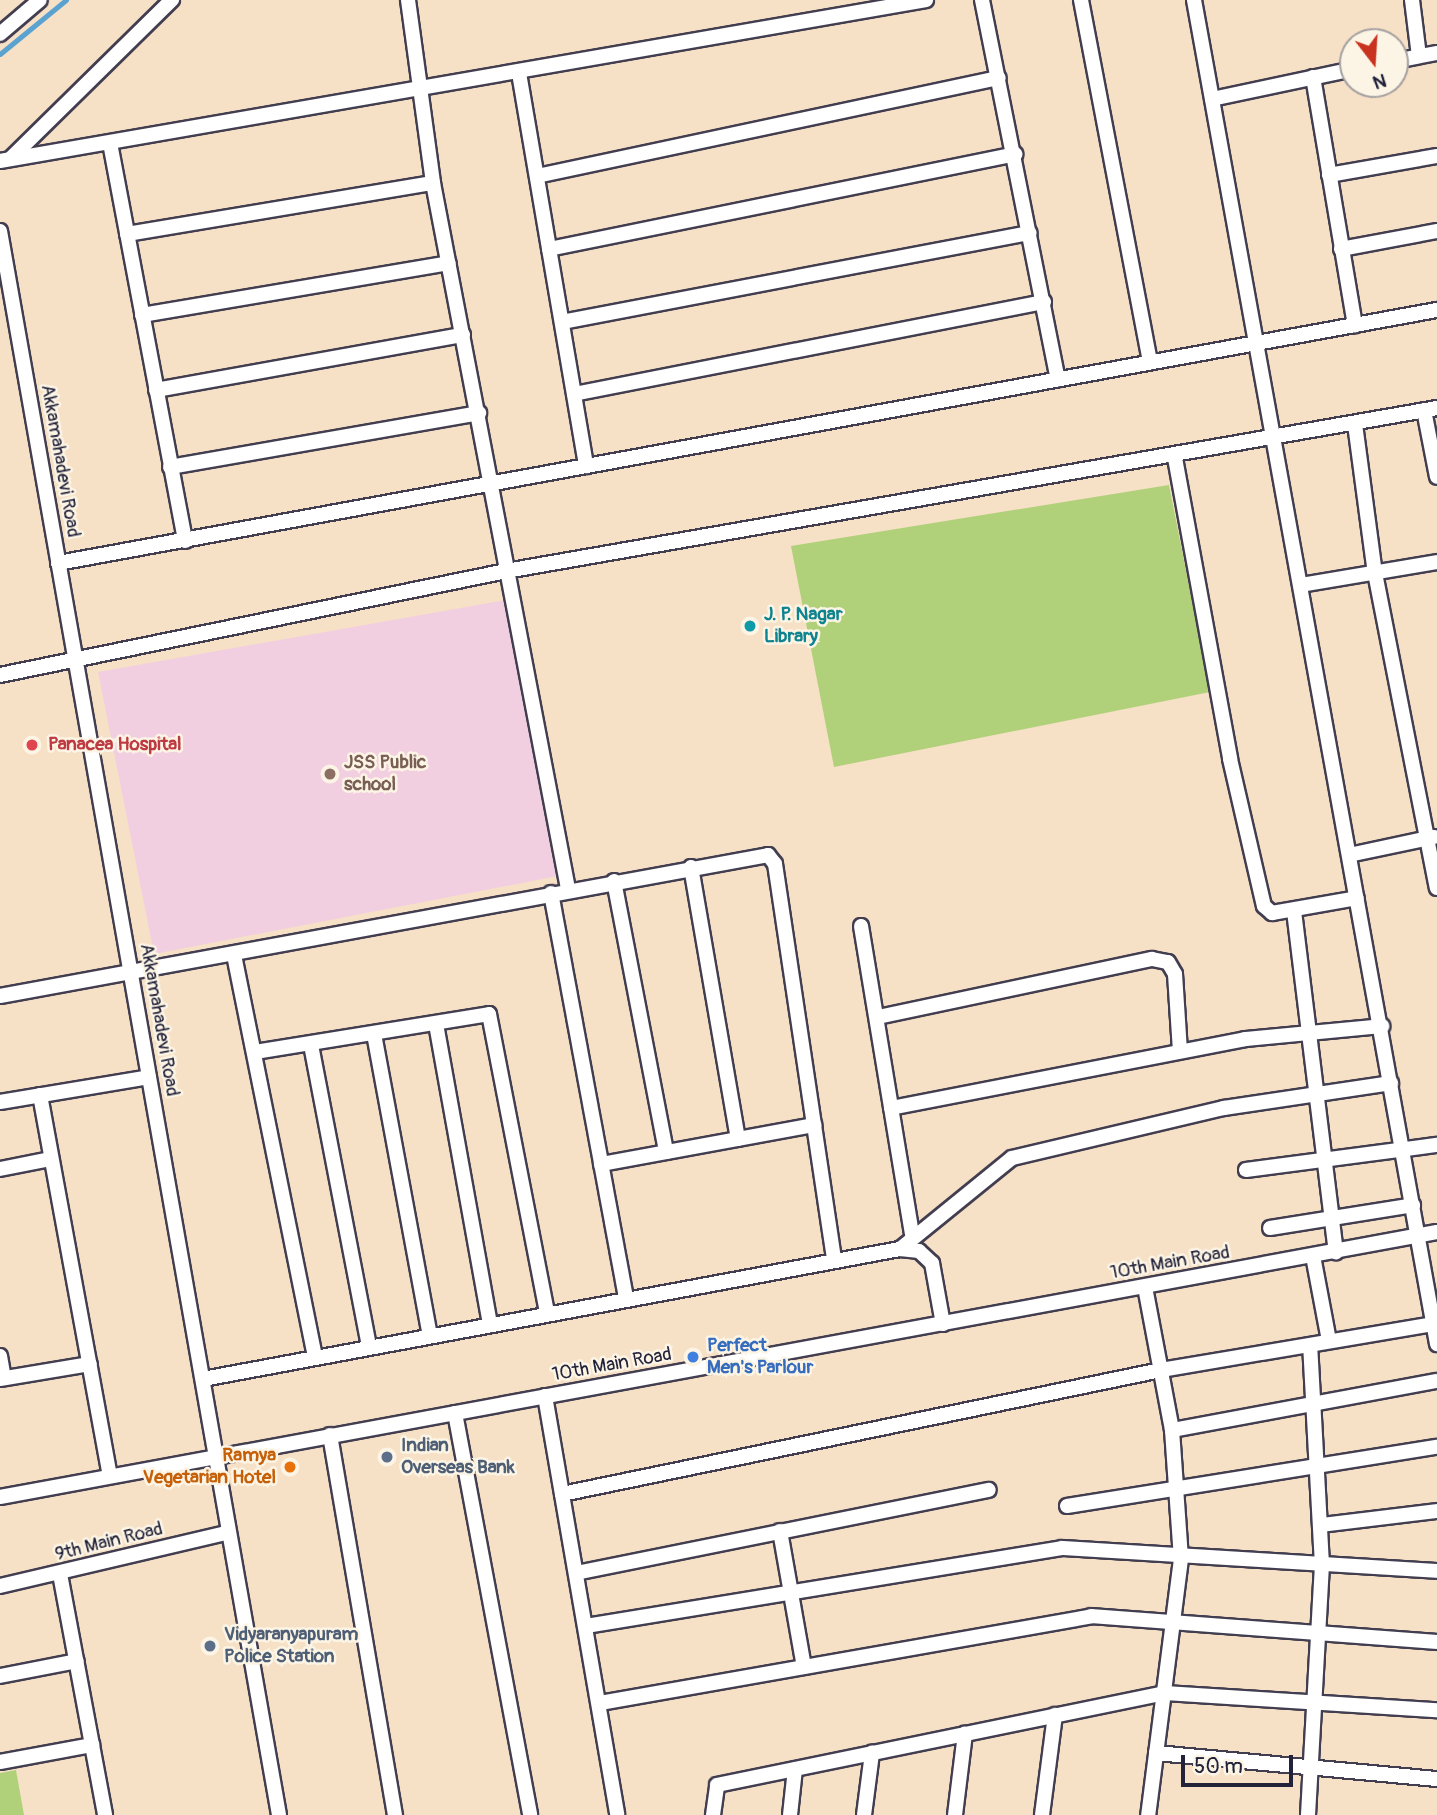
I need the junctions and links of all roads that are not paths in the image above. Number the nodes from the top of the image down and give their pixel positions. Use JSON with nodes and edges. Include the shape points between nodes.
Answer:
{"nodes":[{"id":1,"x":40,"y":0,"type":"edge"},
{"id":2,"x":172,"y":0,"type":"edge"},
{"id":3,"x":408,"y":0,"type":"edge"},
{"id":4,"x":926,"y":0,"type":"edge"},
{"id":5,"x":982,"y":0,"type":"edge"},
{"id":6,"x":1082,"y":0,"type":"edge"},
{"id":7,"x":1195,"y":0,"type":"edge"},
{"id":8,"x":1412,"y":0,"type":"edge"},
{"id":9,"x":0,"y":34,"type":"edge"},
{"id":10,"x":1437,"y":53,"type":"edge"},
{"id":11,"x":1419,"y":56,"type":"junction"},
{"id":12,"x":1409,"y":58,"type":"edge"},
{"id":13,"x":1339,"y":71,"type":"edge"},
{"id":14,"x":519,"y":73,"type":"junction"},
{"id":15,"x":1313,"y":76,"type":"junction"},
{"id":16,"x":999,"y":78,"type":"junction"},
{"id":17,"x":420,"y":90,"type":"junction"},
{"id":18,"x":1212,"y":99,"type":"junction"},
{"id":19,"x":110,"y":143,"type":"junction"},
{"id":20,"x":1016,"y":154,"type":"junction"},
{"id":21,"x":1437,"y":156,"type":"edge"},
{"id":22,"x":6,"y":159,"type":"edge"},
{"id":23,"x":1329,"y":175,"type":"junction"},
{"id":24,"x":537,"y":176,"type":"junction"},
{"id":25,"x":433,"y":183,"type":"junction"},
{"id":26,"x":0,"y":231,"type":"edge"},
{"id":27,"x":1437,"y":231,"type":"edge"},
{"id":28,"x":1030,"y":233,"type":"junction"},
{"id":29,"x":127,"y":234,"type":"junction"},
{"id":30,"x":549,"y":249,"type":"junction"},
{"id":31,"x":1342,"y":249,"type":"junction"},
{"id":32,"x":449,"y":263,"type":"junction"},
{"id":33,"x":1044,"y":302,"type":"junction"},
{"id":34,"x":1437,"y":310,"type":"edge"},
{"id":35,"x":142,"y":314,"type":"junction"},
{"id":36,"x":562,"y":322,"type":"junction"},
{"id":37,"x":1355,"y":325,"type":"junction"},
{"id":38,"x":463,"y":335,"type":"junction"},
{"id":39,"x":1259,"y":342,"type":"junction"},
{"id":40,"x":1150,"y":362,"type":"junction"},
{"id":41,"x":1058,"y":379,"type":"junction"},
{"id":42,"x":156,"y":390,"type":"junction"},
{"id":43,"x":574,"y":394,"type":"junction"},
{"id":44,"x":1430,"y":409,"type":"edge"},
{"id":45,"x":479,"y":413,"type":"junction"},
{"id":46,"x":1355,"y":424,"type":"junction"},
{"id":47,"x":1275,"y":439,"type":"junction"},
{"id":48,"x":1174,"y":458,"type":"junction"},
{"id":49,"x":586,"y":466,"type":"junction"},
{"id":50,"x":170,"y":467,"type":"junction"},
{"id":51,"x":1437,"y":477,"type":"edge"},
{"id":52,"x":495,"y":486,"type":"junction"},
{"id":53,"x":185,"y":541,"type":"junction"},
{"id":54,"x":1437,"y":562,"type":"edge"},
{"id":55,"x":58,"y":563,"type":"junction"},
{"id":56,"x":506,"y":571,"type":"junction"},
{"id":57,"x":1375,"y":573,"type":"junction"},
{"id":58,"x":1301,"y":585,"type":"junction"},
{"id":59,"x":73,"y":658,"type":"junction"},
{"id":60,"x":0,"y":675,"type":"edge"},
{"id":61,"x":1432,"y":838,"type":"edge"},
{"id":62,"x":1349,"y":855,"type":"junction"},
{"id":63,"x":691,"y":867,"type":"junction"},
{"id":64,"x":614,"y":881,"type":"junction"},
{"id":65,"x":1437,"y":888,"type":"edge"},
{"id":66,"x":568,"y":889,"type":"junction"},
{"id":67,"x":551,"y":893,"type":"junction"},
{"id":68,"x":1357,"y":898,"type":"junction"},
{"id":69,"x":1294,"y":911,"type":"junction"},
{"id":70,"x":861,"y":926,"type":"dead end"},
{"id":71,"x":234,"y":955,"type":"junction"},
{"id":72,"x":131,"y":975,"type":"junction"},
{"id":73,"x":0,"y":996,"type":"edge"},
{"id":74,"x":878,"y":1017,"type":"junction"},
{"id":75,"x":436,"y":1024,"type":"junction"},
{"id":76,"x":1382,"y":1026,"type":"junction"},
{"id":77,"x":374,"y":1034,"type":"junction"},
{"id":78,"x":1314,"y":1037,"type":"junction"},
{"id":79,"x":311,"y":1045,"type":"junction"},
{"id":80,"x":1180,"y":1051,"type":"junction"},
{"id":81,"x":255,"y":1052,"type":"junction"},
{"id":82,"x":149,"y":1077,"type":"junction"},
{"id":83,"x":1391,"y":1083,"type":"junction"},
{"id":84,"x":40,"y":1095,"type":"junction"},
{"id":85,"x":1318,"y":1098,"type":"junction"},
{"id":86,"x":0,"y":1102,"type":"edge"},
{"id":87,"x":891,"y":1108,"type":"junction"},
{"id":88,"x":814,"y":1125,"type":"junction"},
{"id":89,"x":738,"y":1139,"type":"junction"},
{"id":90,"x":1437,"y":1145,"type":"edge"},
{"id":91,"x":1403,"y":1151,"type":"junction"},
{"id":92,"x":666,"y":1152,"type":"junction"},
{"id":93,"x":1324,"y":1158,"type":"junction"},
{"id":94,"x":51,"y":1159,"type":"junction"},
{"id":95,"x":601,"y":1164,"type":"junction"},
{"id":96,"x":0,"y":1168,"type":"edge"},
{"id":97,"x":1246,"y":1170,"type":"dead end"},
{"id":98,"x":1413,"y":1205,"type":"junction"},
{"id":99,"x":1328,"y":1217,"type":"junction"},
{"id":100,"x":1270,"y":1228,"type":"dead end"},
{"id":101,"x":1437,"y":1232,"type":"edge"},
{"id":102,"x":912,"y":1234,"type":"junction"},
{"id":103,"x":1419,"y":1235,"type":"junction"},
{"id":104,"x":900,"y":1249,"type":"junction"},
{"id":105,"x":1336,"y":1252,"type":"junction"},
{"id":106,"x":1313,"y":1256,"type":"junction"},
{"id":107,"x":834,"y":1261,"type":"junction"},
{"id":108,"x":1145,"y":1287,"type":"junction"},
{"id":109,"x":626,"y":1298,"type":"junction"},
{"id":110,"x":548,"y":1313,"type":"junction"},
{"id":111,"x":943,"y":1324,"type":"junction"},
{"id":112,"x":490,"y":1325,"type":"junction"},
{"id":113,"x":430,"y":1335,"type":"junction"},
{"id":114,"x":1436,"y":1336,"type":"edge"},
{"id":115,"x":1329,"y":1341,"type":"junction"},
{"id":116,"x":1310,"y":1345,"type":"junction"},
{"id":117,"x":369,"y":1347,"type":"junction"},
{"id":118,"x":0,"y":1356,"type":"edge"},
{"id":119,"x":315,"y":1357,"type":"junction"},
{"id":120,"x":90,"y":1364,"type":"junction"},
{"id":121,"x":1161,"y":1370,"type":"junction"},
{"id":122,"x":2,"y":1378,"type":"edge"},
{"id":123,"x":202,"y":1379,"type":"junction"},
{"id":124,"x":1437,"y":1381,"type":"edge"},
{"id":125,"x":545,"y":1396,"type":"junction"},
{"id":126,"x":1315,"y":1403,"type":"junction"},
{"id":127,"x":455,"y":1413,"type":"junction"},
{"id":128,"x":1172,"y":1430,"type":"junction"},
{"id":129,"x":330,"y":1435,"type":"junction"},
{"id":130,"x":1437,"y":1447,"type":"edge"},
{"id":131,"x":218,"y":1456,"type":"junction"},
{"id":132,"x":1318,"y":1466,"type":"junction"},
{"id":133,"x":110,"y":1476,"type":"junction"},
{"id":134,"x":1177,"y":1488,"type":"junction"},
{"id":135,"x":989,"y":1490,"type":"dead end"},
{"id":136,"x":562,"y":1494,"type":"junction"},
{"id":137,"x":0,"y":1497,"type":"edge"},
{"id":138,"x":1067,"y":1506,"type":"dead end"},
{"id":139,"x":1437,"y":1511,"type":"edge"},
{"id":140,"x":1321,"y":1525,"type":"junction"},
{"id":141,"x":780,"y":1531,"type":"junction"},
{"id":142,"x":226,"y":1533,"type":"junction"},
{"id":143,"x":1181,"y":1559,"type":"junction"},
{"id":144,"x":1322,"y":1565,"type":"junction"},
{"id":145,"x":1437,"y":1571,"type":"edge"},
{"id":146,"x":576,"y":1573,"type":"junction"},
{"id":147,"x":61,"y":1574,"type":"junction"},
{"id":148,"x":0,"y":1586,"type":"edge"},
{"id":149,"x":789,"y":1592,"type":"junction"},
{"id":150,"x":1174,"y":1623,"type":"junction"},
{"id":151,"x":586,"y":1626,"type":"junction"},
{"id":152,"x":1320,"y":1638,"type":"junction"},
{"id":153,"x":1437,"y":1642,"type":"edge"},
{"id":154,"x":76,"y":1661,"type":"junction"},
{"id":155,"x":804,"y":1667,"type":"junction"},
{"id":156,"x":0,"y":1676,"type":"edge"},
{"id":157,"x":1164,"y":1693,"type":"junction"},
{"id":158,"x":1315,"y":1700,"type":"junction"},
{"id":159,"x":600,"y":1703,"type":"junction"},
{"id":160,"x":1437,"y":1710,"type":"edge"},
{"id":161,"x":1055,"y":1716,"type":"junction"},
{"id":162,"x":965,"y":1734,"type":"junction"},
{"id":163,"x":92,"y":1745,"type":"junction"},
{"id":164,"x":872,"y":1753,"type":"junction"},
{"id":165,"x":1156,"y":1753,"type":"junction"},
{"id":166,"x":0,"y":1762,"type":"edge"},
{"id":167,"x":1310,"y":1767,"type":"junction"},
{"id":168,"x":795,"y":1769,"type":"junction"},
{"id":169,"x":1437,"y":1779,"type":"edge"},
{"id":170,"x":104,"y":1815,"type":"edge"},
{"id":171,"x":279,"y":1815,"type":"edge"},
{"id":172,"x":396,"y":1815,"type":"edge"},
{"id":173,"x":530,"y":1815,"type":"edge"},
{"id":174,"x":617,"y":1815,"type":"edge"},
{"id":175,"x":713,"y":1815,"type":"edge"},
{"id":176,"x":790,"y":1815,"type":"edge"},
{"id":177,"x":864,"y":1815,"type":"edge"},
{"id":178,"x":955,"y":1815,"type":"edge"},
{"id":179,"x":1042,"y":1815,"type":"edge"},
{"id":180,"x":1148,"y":1815,"type":"edge"},
{"id":181,"x":1308,"y":1815,"type":"edge"}],
"edges":[{"from":1,"to":9,"type":"street"},
{"from":2,"to":22,"type":"street"},
{"from":3,"to":17,"type":"street"},
{"from":4,"to":14,"type":"street"},
{"from":5,"to":16,"type":"street"},
{"from":6,"to":40,"type":"street"},
{"from":7,"to":18,"type":"street"},
{"from":8,"to":11,"type":"street"},
{"from":10,"to":11,"type":"street"},
{"from":11,"to":12,"type":"street"},
{"from":13,"to":15,"type":"street"},
{"from":14,"to":17,"type":"street"},
{"from":14,"to":24,"type":"street"},
{"from":15,"to":18,"type":"street"},
{"from":15,"to":23,"type":"street"},
{"from":16,"to":20,"type":"street"},
{"from":16,"to":24,"type":"street"},
{"from":17,"to":19,"type":"street"},
{"from":17,"to":25,"type":"street"},
{"from":18,"to":39,"type":"street"},
{"from":19,"to":22,"type":"street"},
{"from":19,"to":29,"type":"street"},
{"from":20,"to":28,"type":"street"},
{"from":20,"to":30,"type":"street"},
{"from":21,"to":23,"type":"street"},
{"from":23,"to":31,"type":"street"},
{"from":24,"to":30,"type":"street"},
{"from":25,"to":29,"type":"street"},
{"from":25,"to":32,"type":"street"},
{"from":26,"to":55,"type":"street","name":"Akkamahadevi Road"},
{"from":27,"to":31,"type":"street"},
{"from":28,"to":33,"type":"street"},
{"from":28,"to":36,"type":"street"},
{"from":29,"to":35,"type":"street"},
{"from":30,"to":36,"type":"street"},
{"from":31,"to":37,"type":"street"},
{"from":32,"to":35,"type":"street"},
{"from":32,"to":38,"type":"street"},
{"from":33,"to":41,"type":"street"},
{"from":33,"to":43,"type":"street"},
{"from":34,"to":37,"type":"street"},
{"from":35,"to":42,"type":"street"},
{"from":36,"to":43,"type":"street"},
{"from":37,"to":39,"type":"street"},
{"from":38,"to":42,"type":"street"},
{"from":38,"to":45,"type":"street"},
{"from":39,"to":40,"type":"street"},
{"from":39,"to":47,"type":"street"},
{"from":40,"to":41,"type":"street"},
{"from":41,"to":49,"type":"street"},
{"from":42,"to":50,"type":"street"},
{"from":43,"to":49,"type":"street"},
{"from":44,"to":46,"type":"street"},
{"from":44,"to":51,"type":"street"},
{"from":45,"to":50,"type":"street"},
{"from":45,"to":52,"type":"street"},
{"from":46,"to":47,"type":"street"},
{"from":46,"to":57,"type":"street"},
{"from":47,"to":48,"type":"street"},
{"from":47,"to":58,"type":"street"},
{"from":48,"to":56,"type":"street"},
{"from":48,"to":69,"type":"street","via":[[1230,759],[1264,906],[1272,913]]},
{"from":49,"to":52,"type":"street"},
{"from":50,"to":53,"type":"street"},
{"from":52,"to":53,"type":"street"},
{"from":52,"to":56,"type":"street"},
{"from":53,"to":55,"type":"street"},
{"from":54,"to":57,"type":"street"},
{"from":55,"to":59,"type":"street","name":"Akkamahadevi Road"},
{"from":56,"to":59,"type":"street"},
{"from":56,"to":66,"type":"street"},
{"from":57,"to":58,"type":"street"},
{"from":57,"to":61,"type":"street"},
{"from":58,"to":62,"type":"street"},
{"from":59,"to":60,"type":"street"},
{"from":59,"to":72,"type":"street","name":"Akkamahadevi Road"},
{"from":61,"to":62,"type":"street"},
{"from":61,"to":65,"type":"street"},
{"from":62,"to":68,"type":"street"},
{"from":63,"to":64,"type":"street"},
{"from":63,"to":88,"type":"street","via":[[763,854],[773,859]]},
{"from":63,"to":89,"type":"street"},
{"from":64,"to":66,"type":"street"},
{"from":64,"to":92,"type":"street"},
{"from":66,"to":67,"type":"street"},
{"from":67,"to":71,"type":"street"},
{"from":67,"to":95,"type":"street"},
{"from":68,"to":69,"type":"street"},
{"from":68,"to":76,"type":"street"},
{"from":69,"to":78,"type":"street"},
{"from":70,"to":74,"type":"street"},
{"from":71,"to":72,"type":"street"},
{"from":71,"to":81,"type":"street"},
{"from":72,"to":73,"type":"street"},
{"from":72,"to":82,"type":"street","name":"Akkamahadevi Road"},
{"from":74,"to":80,"type":"street","via":[[1152,959],[1168,962],[1175,974]]},
{"from":74,"to":87,"type":"street"},
{"from":75,"to":77,"type":"street"},
{"from":75,"to":110,"type":"street","via":[[489,1014]]},
{"from":75,"to":112,"type":"street"},
{"from":76,"to":78,"type":"street"},
{"from":76,"to":83,"type":"street"},
{"from":77,"to":79,"type":"street"},
{"from":77,"to":113,"type":"street"},
{"from":78,"to":80,"type":"street","via":[[1245,1039]]},
{"from":78,"to":85,"type":"street"},
{"from":79,"to":81,"type":"street"},
{"from":79,"to":117,"type":"street"},
{"from":80,"to":87,"type":"street"},
{"from":81,"to":119,"type":"street"},
{"from":82,"to":84,"type":"street"},
{"from":82,"to":123,"type":"street","name":"Akkamahadevi Road"},
{"from":83,"to":85,"type":"street"},
{"from":83,"to":91,"type":"street"},
{"from":84,"to":86,"type":"street"},
{"from":84,"to":94,"type":"street"},
{"from":85,"to":93,"type":"street"},
{"from":85,"to":102,"type":"street","via":[[1224,1108],[1013,1158]]},
{"from":87,"to":102,"type":"street"},
{"from":88,"to":89,"type":"street"},
{"from":88,"to":107,"type":"street"},
{"from":89,"to":92,"type":"street"},
{"from":90,"to":91,"type":"street"},
{"from":91,"to":93,"type":"street"},
{"from":91,"to":98,"type":"street"},
{"from":92,"to":95,"type":"street"},
{"from":93,"to":97,"type":"street"},
{"from":93,"to":99,"type":"street"},
{"from":94,"to":96,"type":"street"},
{"from":94,"to":120,"type":"street"},
{"from":95,"to":109,"type":"street"},
{"from":98,"to":99,"type":"street"},
{"from":98,"to":103,"type":"street"},
{"from":99,"to":100,"type":"street"},
{"from":99,"to":105,"type":"street"},
{"from":101,"to":103,"type":"street","name":"10th Main Road"},
{"from":102,"to":104,"type":"street"},
{"from":103,"to":105,"type":"street","name":"10th Main Road"},
{"from":103,"to":114,"type":"street"},
{"from":104,"to":107,"type":"street"},
{"from":104,"to":111,"type":"street","via":[[919,1251],[932,1263]]},
{"from":105,"to":106,"type":"street","name":"10th Main Road"},
{"from":106,"to":108,"type":"street","name":"10th Main Road"},
{"from":106,"to":115,"type":"street"},
{"from":107,"to":109,"type":"street"},
{"from":108,"to":111,"type":"street","name":"10th Main Road"},
{"from":108,"to":121,"type":"street"},
{"from":109,"to":110,"type":"street"},
{"from":110,"to":112,"type":"street"},
{"from":111,"to":125,"type":"street","name":"10th Main Road"},
{"from":112,"to":113,"type":"street"},
{"from":113,"to":117,"type":"street"},
{"from":114,"to":115,"type":"street"},
{"from":115,"to":116,"type":"street"},
{"from":116,"to":121,"type":"street"},
{"from":116,"to":126,"type":"street"},
{"from":117,"to":119,"type":"street"},
{"from":118,"to":122,"type":"street"},
{"from":119,"to":123,"type":"street"},
{"from":120,"to":122,"type":"street"},
{"from":120,"to":133,"type":"street"},
{"from":121,"to":128,"type":"street"},
{"from":121,"to":136,"type":"street"},
{"from":123,"to":131,"type":"street","name":"Akkamahadevi Road"},
{"from":124,"to":126,"type":"street"},
{"from":125,"to":127,"type":"street","name":"10th Main Road"},
{"from":125,"to":136,"type":"street"},
{"from":126,"to":128,"type":"street"},
{"from":126,"to":132,"type":"street"},
{"from":127,"to":129,"type":"street","name":"10th Main Road"},
{"from":127,"to":173,"type":"street"},
{"from":128,"to":134,"type":"street"},
{"from":129,"to":131,"type":"street","name":"10th Main Road"},
{"from":129,"to":172,"type":"street"},
{"from":130,"to":132,"type":"street"},
{"from":131,"to":133,"type":"street","name":"10th Main Road"},
{"from":131,"to":142,"type":"street","name":"Akkamahadevi Road"},
{"from":132,"to":134,"type":"street"},
{"from":132,"to":140,"type":"street"},
{"from":133,"to":137,"type":"street","name":"10th Main Road"},
{"from":134,"to":138,"type":"street"},
{"from":134,"to":143,"type":"street"},
{"from":135,"to":141,"type":"street"},
{"from":136,"to":146,"type":"street"},
{"from":139,"to":140,"type":"street"},
{"from":140,"to":144,"type":"street"},
{"from":141,"to":146,"type":"street"},
{"from":141,"to":149,"type":"street"},
{"from":142,"to":147,"type":"street","name":"9th Main Road"},
{"from":142,"to":171,"type":"street","name":"Akkamahadevi Road"},
{"from":143,"to":144,"type":"street"},
{"from":143,"to":149,"type":"street","via":[[1062,1548]]},
{"from":143,"to":150,"type":"street"},
{"from":144,"to":145,"type":"street"},
{"from":144,"to":152,"type":"street"},
{"from":146,"to":151,"type":"street"},
{"from":147,"to":148,"type":"street","name":"9th Main Road"},
{"from":147,"to":154,"type":"street"},
{"from":149,"to":151,"type":"street"},
{"from":149,"to":155,"type":"street"},
{"from":150,"to":152,"type":"street"},
{"from":150,"to":155,"type":"street","via":[[1091,1616]]},
{"from":150,"to":157,"type":"street"},
{"from":151,"to":159,"type":"street"},
{"from":152,"to":153,"type":"street"},
{"from":152,"to":158,"type":"street"},
{"from":154,"to":156,"type":"street"},
{"from":154,"to":163,"type":"street"},
{"from":155,"to":159,"type":"street"},
{"from":157,"to":158,"type":"street"},
{"from":157,"to":161,"type":"street"},
{"from":157,"to":165,"type":"street"},
{"from":158,"to":160,"type":"street"},
{"from":158,"to":167,"type":"street"},
{"from":159,"to":174,"type":"street"},
{"from":161,"to":162,"type":"street"},
{"from":161,"to":179,"type":"street"},
{"from":162,"to":164,"type":"street"},
{"from":162,"to":178,"type":"street"},
{"from":163,"to":166,"type":"street"},
{"from":163,"to":170,"type":"street"},
{"from":164,"to":168,"type":"street"},
{"from":164,"to":177,"type":"street"},
{"from":165,"to":167,"type":"street"},
{"from":165,"to":180,"type":"street"},
{"from":167,"to":169,"type":"street"},
{"from":167,"to":181,"type":"street"},
{"from":168,"to":175,"type":"street","via":[[718,1784]]},
{"from":168,"to":176,"type":"street"}]}
